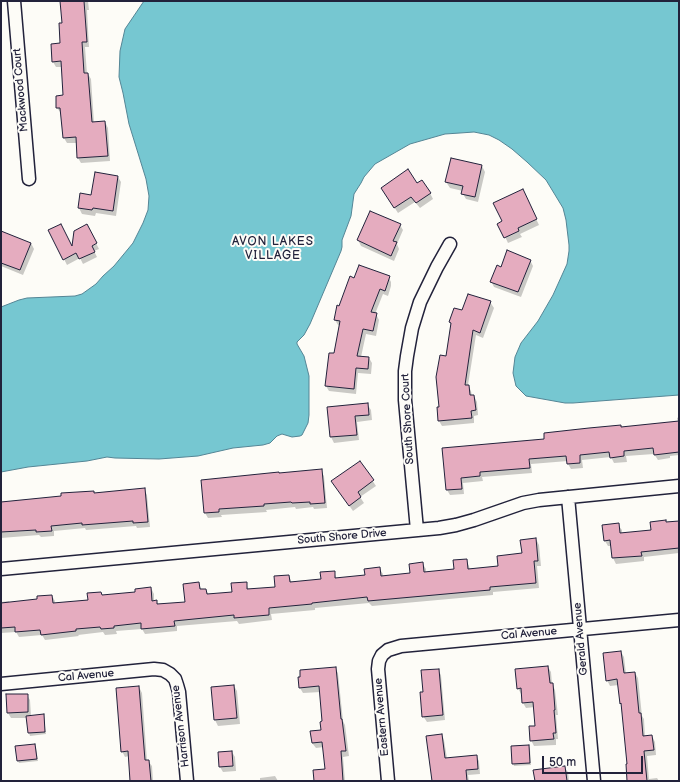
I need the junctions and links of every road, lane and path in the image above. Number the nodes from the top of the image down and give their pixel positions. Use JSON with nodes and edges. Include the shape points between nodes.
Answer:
{"nodes":[{"id":1,"x":14,"y":1,"type":"edge"},
{"id":2,"x":29,"y":179,"type":"dead end"},
{"id":3,"x":450,"y":244,"type":"dead end"},
{"id":4,"x":679,"y":486,"type":"edge"},
{"id":5,"x":568,"y":497,"type":"junction"},
{"id":6,"x":416,"y":530,"type":"junction"},
{"id":7,"x":1,"y":569,"type":"edge"},
{"id":8,"x":679,"y":620,"type":"edge"},
{"id":9,"x":580,"y":629,"type":"junction"},
{"id":10,"x":382,"y":655,"type":"joint"},
{"id":11,"x":170,"y":674,"type":"joint"},
{"id":12,"x":1,"y":684,"type":"edge"},
{"id":13,"x":187,"y":781,"type":"edge"},
{"id":14,"x":388,"y":781,"type":"edge"},
{"id":15,"x":594,"y":781,"type":"edge"}],
"edges":[{"from":1,"to":2,"type":"street","name":"Mackwood Court"},
{"from":3,"to":6,"type":"street","name":"South Shore Court","via":[[420,302],[412,328],[405,371],[405,400]]},
{"from":4,"to":5,"type":"street","name":"South Shore Drive"},
{"from":5,"to":6,"type":"street","name":"South Shore Drive","via":[[523,503],[456,525]]},
{"from":5,"to":9,"type":"street","name":"Gerald Avenue"},
{"from":6,"to":7,"type":"street","name":"South Shore Drive"},
{"from":8,"to":9,"type":"street","name":"Cal Avenue"},
{"from":9,"to":10,"type":"street","name":"Cal Avenue","via":[[401,646]]},
{"from":9,"to":15,"type":"street","name":"Gerald Avenue"},
{"from":10,"to":14,"type":"street","name":"Eastern Avenue","via":[[378,677]]},
{"from":11,"to":12,"type":"street","name":"Cal Avenue","via":[[154,669]]},
{"from":11,"to":13,"type":"street","name":"Harrison Avenue","via":[[175,679],[179,692]]}]}
